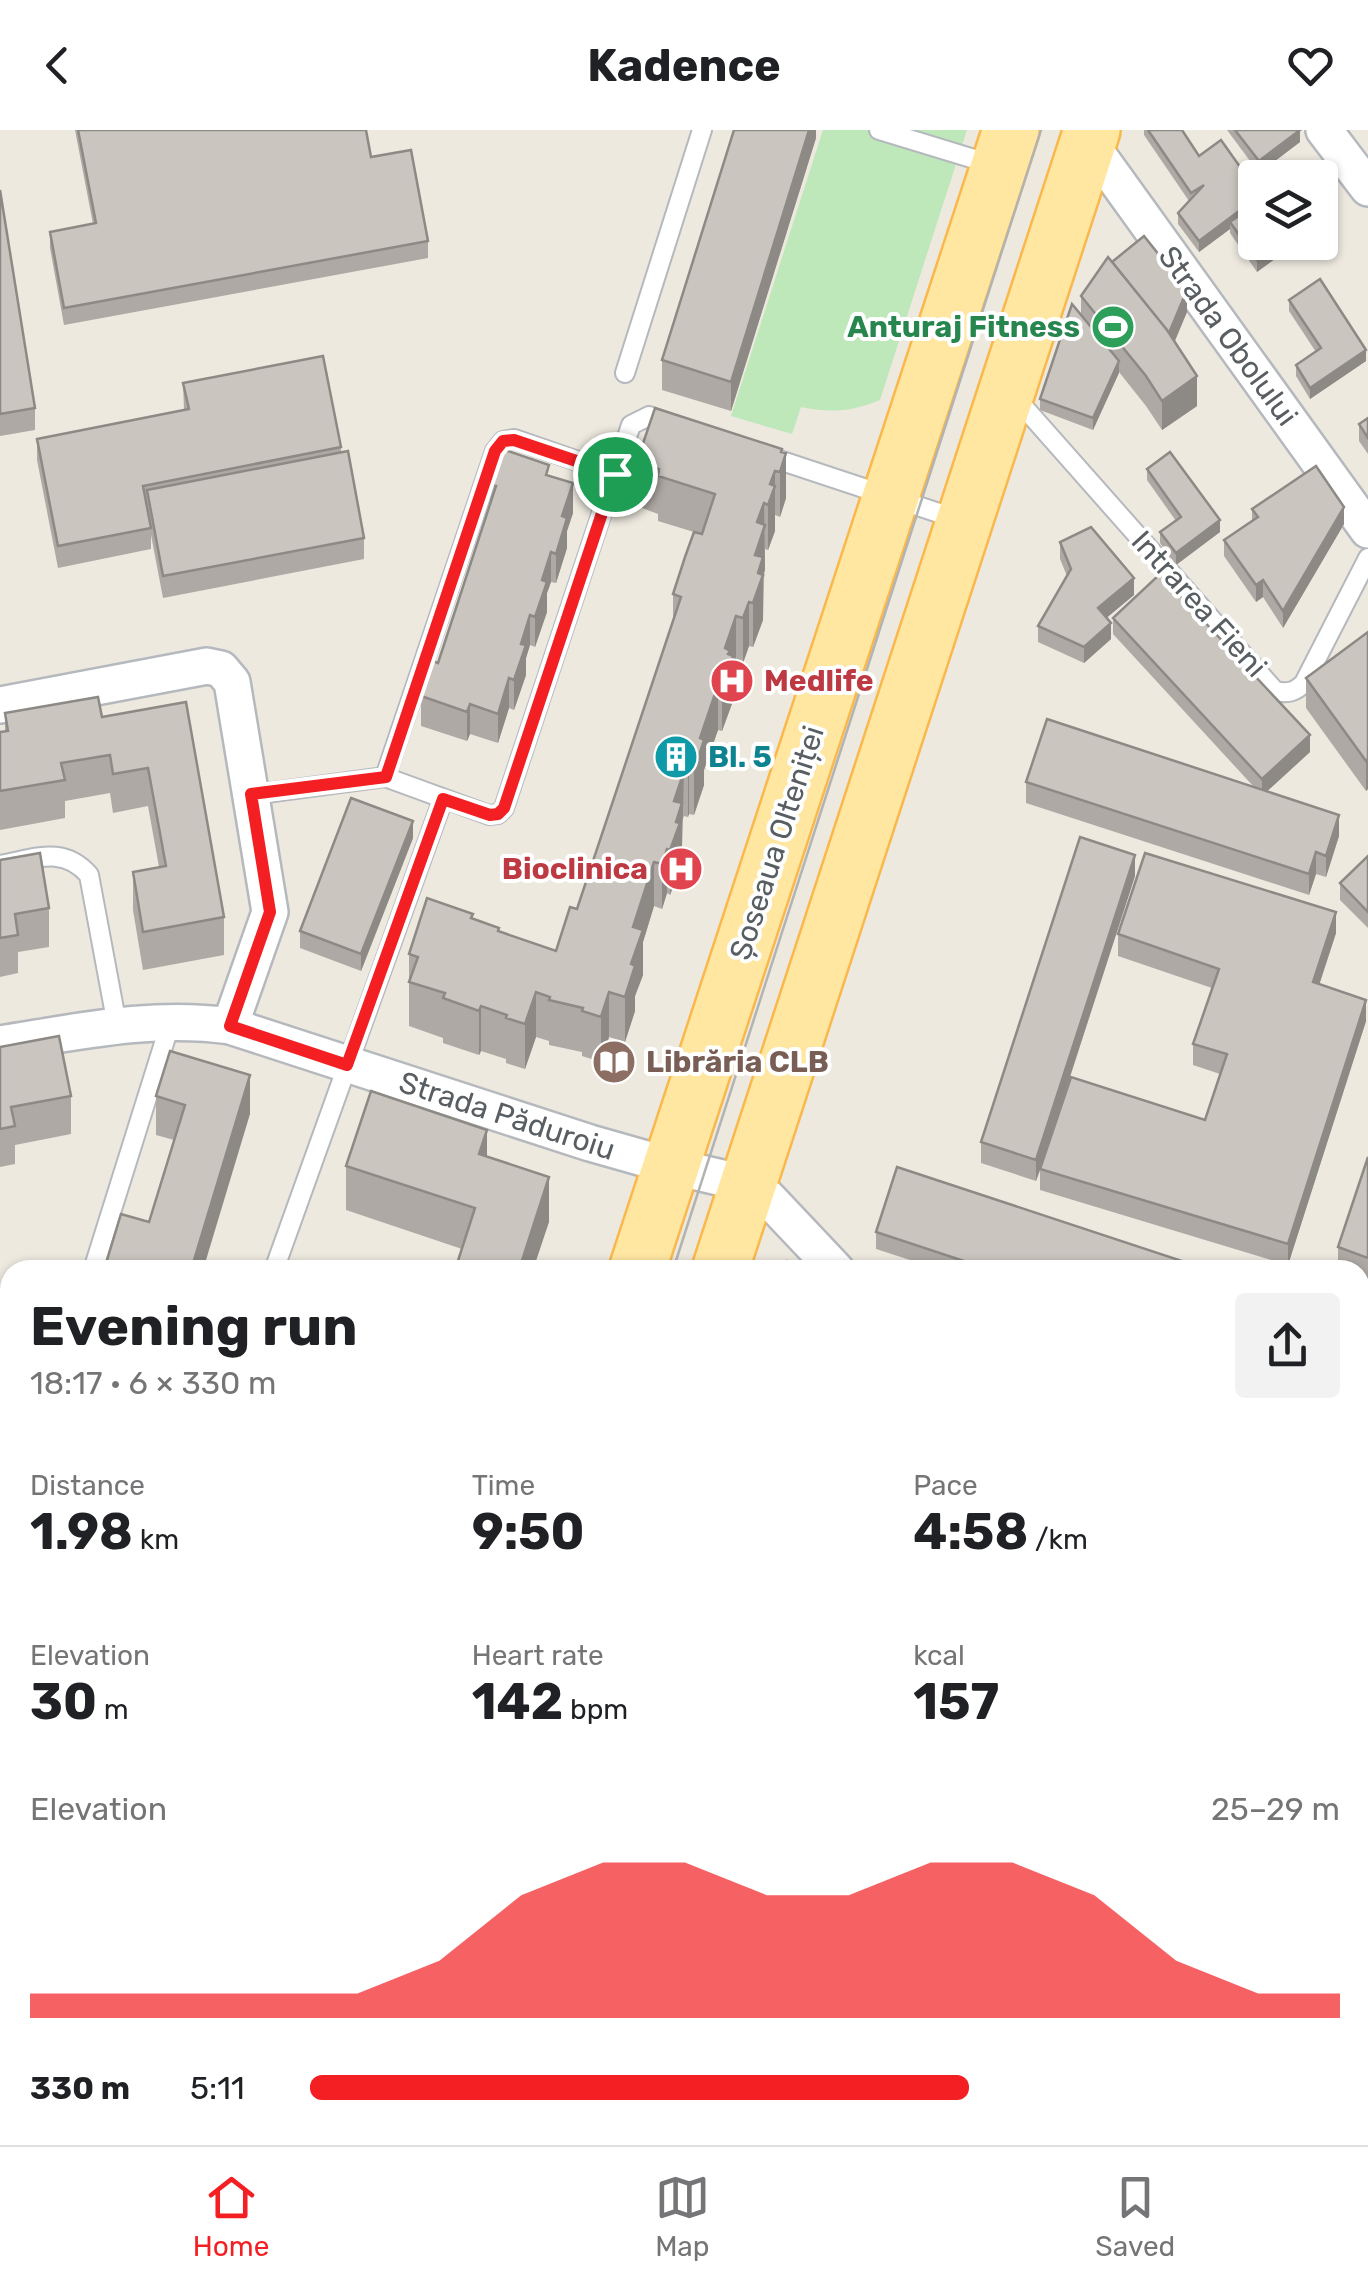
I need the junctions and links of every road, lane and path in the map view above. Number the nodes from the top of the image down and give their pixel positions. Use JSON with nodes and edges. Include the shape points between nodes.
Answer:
{"nodes":[{"id":1,"x":702,"y":130,"type":"edge"},
{"id":2,"x":879,"y":130,"type":"edge"},
{"id":3,"x":1324,"y":130,"type":"edge"},
{"id":4,"x":1090,"y":136,"type":"edge"},
{"id":5,"x":1005,"y":148,"type":"edge"},
{"id":6,"x":1368,"y":188,"type":"edge"},
{"id":7,"x":625,"y":372,"type":"dead end"},
{"id":8,"x":1007,"y":388,"type":"junction"},
{"id":9,"x":685,"y":428,"type":"edge"},
{"id":10,"x":755,"y":452,"type":"edge"},
{"id":11,"x":615,"y":474,"type":"junction"},
{"id":12,"x":890,"y":497,"type":"junction"},
{"id":13,"x":964,"y":521,"type":"junction"},
{"id":14,"x":1368,"y":530,"type":"edge"},
{"id":15,"x":1368,"y":558,"type":"edge"},
{"id":16,"x":0,"y":704,"type":"edge"},
{"id":17,"x":386,"y":777,"type":"junction"},
{"id":18,"x":251,"y":794,"type":"junction"},
{"id":19,"x":443,"y":799,"type":"junction"},
{"id":20,"x":0,"y":864,"type":"edge"},
{"id":21,"x":170,"y":1021,"type":"junction"},
{"id":22,"x":117,"y":1025,"type":"junction"},
{"id":23,"x":230,"y":1026,"type":"junction"},
{"id":24,"x":0,"y":1044,"type":"edge"},
{"id":25,"x":347,"y":1065,"type":"junction"},
{"id":26,"x":671,"y":1166,"type":"junction"},
{"id":27,"x":748,"y":1184,"type":"junction"},
{"id":28,"x":96,"y":1260,"type":"edge"},
{"id":29,"x":278,"y":1260,"type":"edge"},
{"id":30,"x":640,"y":1260,"type":"edge"},
{"id":31,"x":723,"y":1260,"type":"edge"},
{"id":32,"x":827,"y":1260,"type":"edge"}],
"edges":[{"from":1,"to":7,"type":"lane"},
{"from":2,"to":5,"type":"lane"},
{"from":3,"to":6,"type":"street"},
{"from":4,"to":8,"type":"main road"},
{"from":4,"to":14,"type":"street","name":"Strada Obolului"},
{"from":5,"to":12,"type":"main road","name":"Șoseaua Olteniței"},
{"from":8,"to":13,"type":"main road"},
{"from":8,"to":15,"type":"lane","name":"Intrarea Fieni","via":[[1275,690],[1286,694],[1304,683]]},
{"from":9,"to":11,"type":"lane","via":[[649,416],[631,424]]},
{"from":10,"to":12,"type":"lane"},
{"from":11,"to":17,"type":"lane","via":[[514,440],[495,451]]},
{"from":11,"to":19,"type":"lane","via":[[504,808],[490,815]]},
{"from":12,"to":13,"type":"lane"},
{"from":12,"to":26,"type":"main road","name":"Șoseaua Olteniței"},
{"from":13,"to":27,"type":"main road"},
{"from":16,"to":18,"type":"street","via":[[207,666],[221,669],[232,682]]},
{"from":17,"to":18,"type":"lane"},
{"from":17,"to":19,"type":"lane"},
{"from":18,"to":23,"type":"street","via":[[270,912]]},
{"from":19,"to":25,"type":"lane"},
{"from":20,"to":22,"type":"lane","via":[[66,857],[89,874]]},
{"from":21,"to":22,"type":"street","name":"Strada Păduroiu"},
{"from":21,"to":23,"type":"street","name":"Strada Păduroiu"},
{"from":21,"to":28,"type":"lane"},
{"from":22,"to":24,"type":"street","name":"Strada Păduroiu"},
{"from":23,"to":25,"type":"street","name":"Strada Păduroiu"},
{"from":25,"to":26,"type":"street","name":"Strada Păduroiu"},
{"from":25,"to":29,"type":"lane"},
{"from":26,"to":27,"type":"street","name":"Strada Păduroiu"},
{"from":26,"to":30,"type":"main road","name":"Șoseaua Olteniței"},
{"from":27,"to":31,"type":"main road"},
{"from":27,"to":32,"type":"street"}]}
